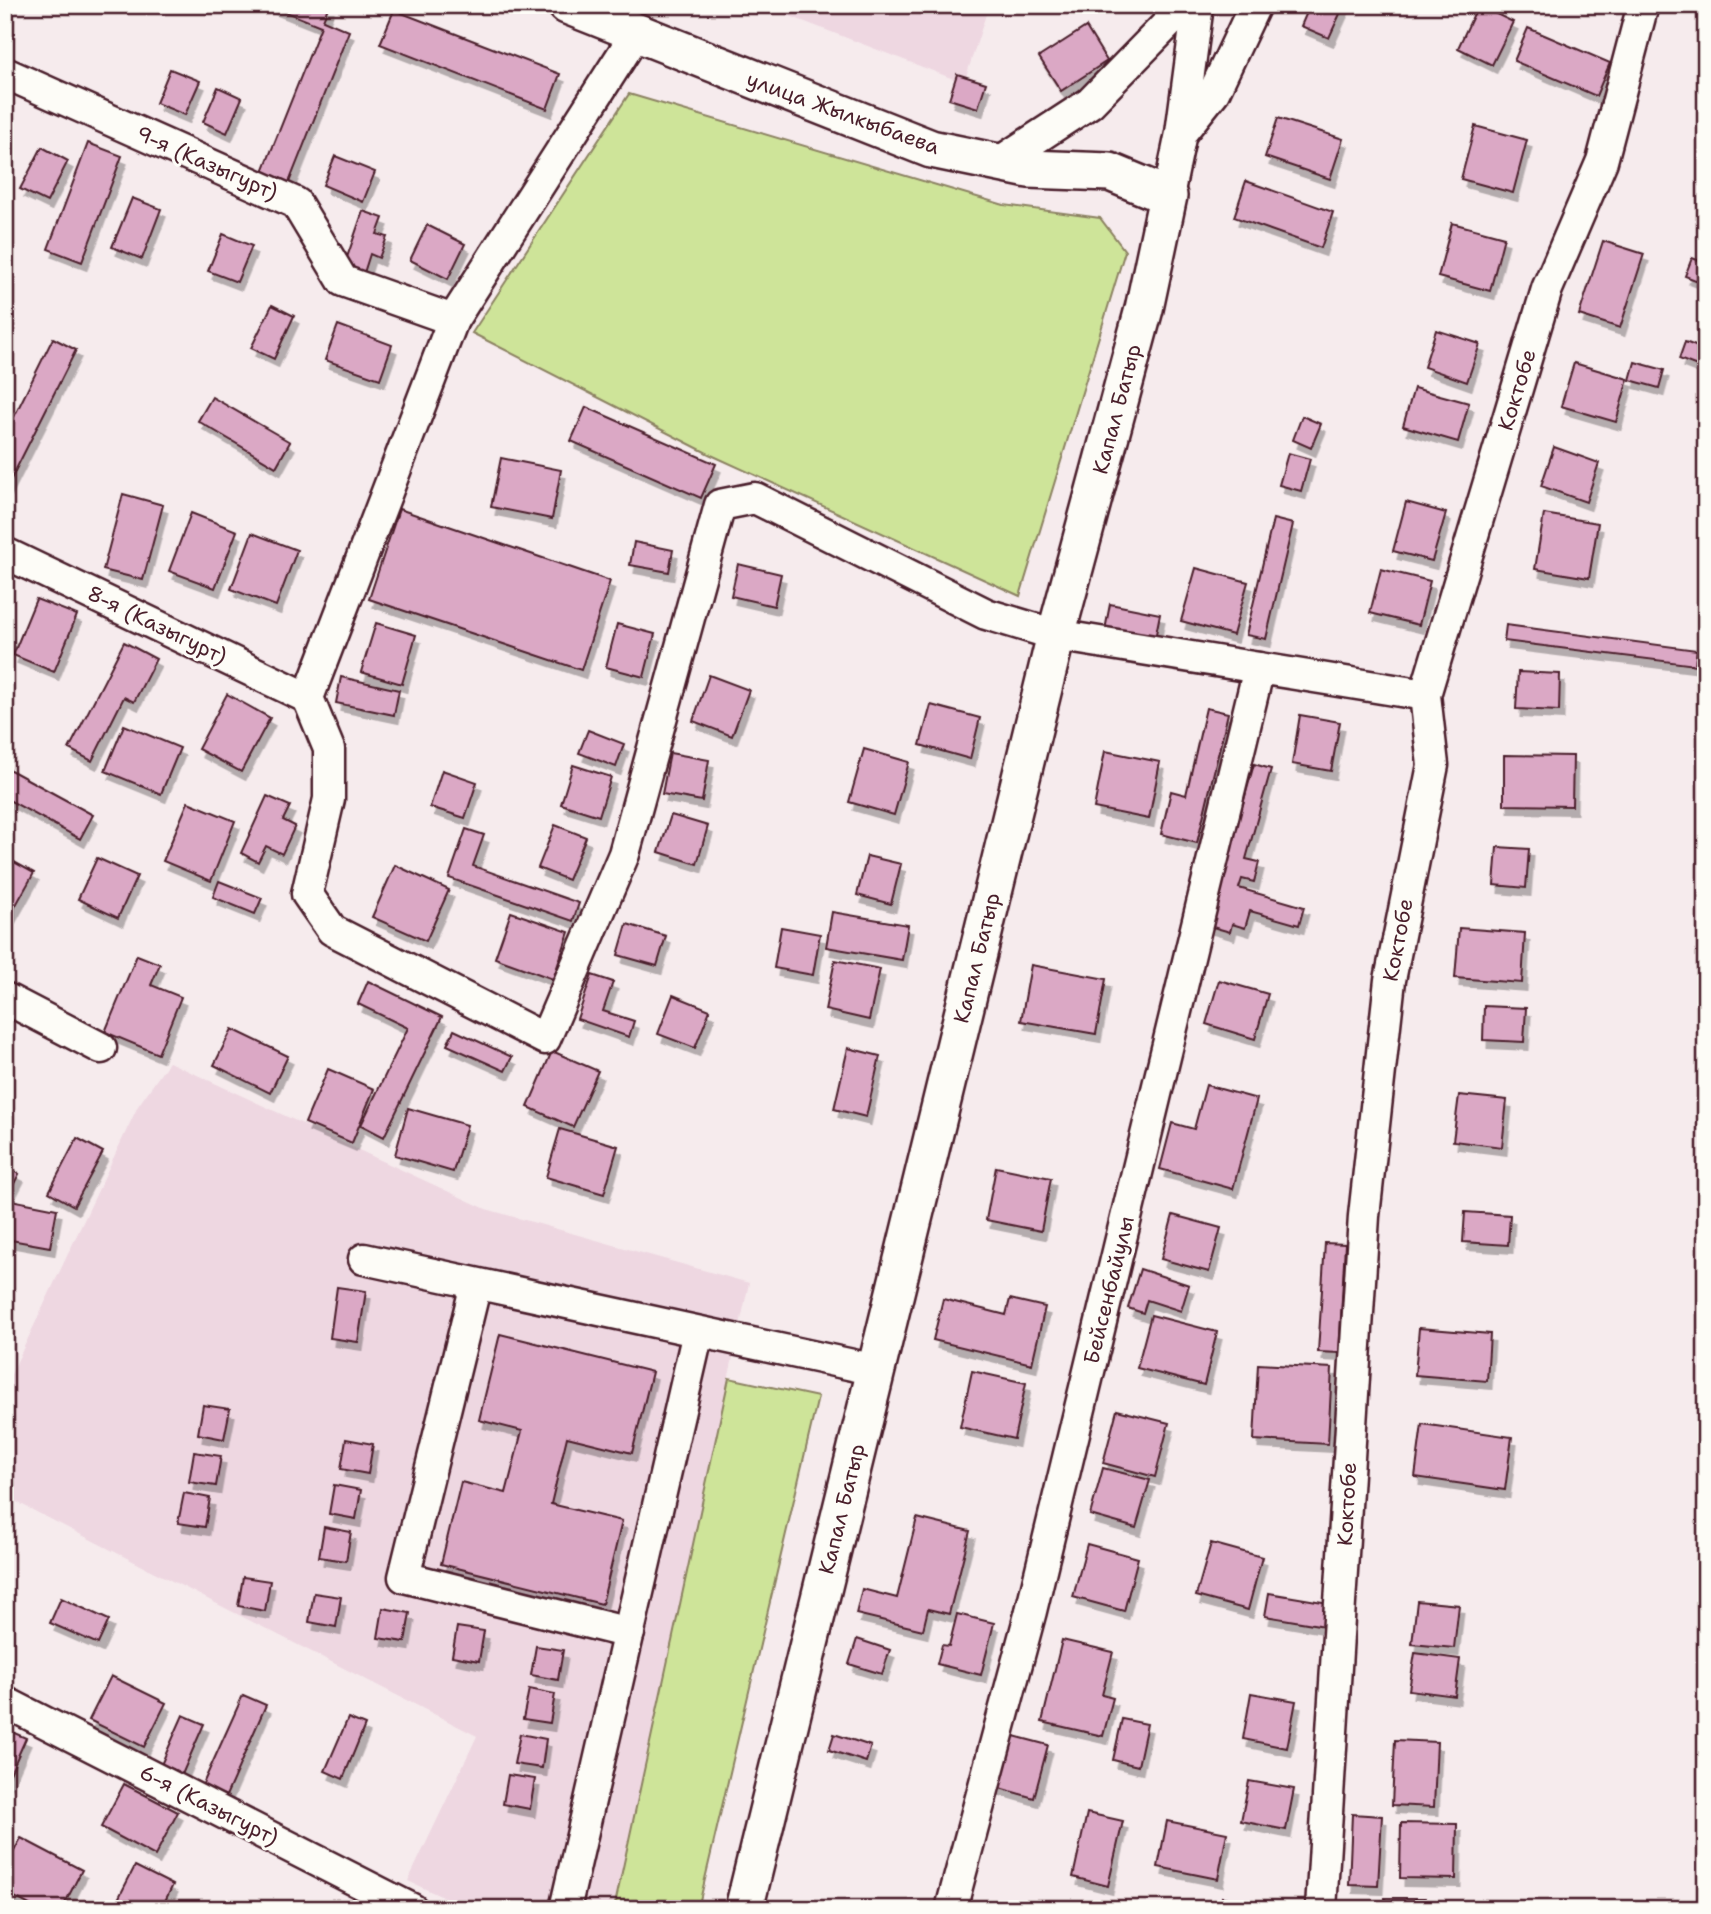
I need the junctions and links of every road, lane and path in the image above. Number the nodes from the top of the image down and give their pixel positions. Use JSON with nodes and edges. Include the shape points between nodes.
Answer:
{"nodes":[{"id":1,"x":566,"y":5,"type":"edge"},
{"id":2,"x":1186,"y":5,"type":"edge"},
{"id":3,"x":1198,"y":5,"type":"edge"},
{"id":4,"x":1255,"y":5,"type":"edge"},
{"id":5,"x":1643,"y":5,"type":"edge"},
{"id":6,"x":635,"y":35,"type":"junction"},
{"id":7,"x":5,"y":73,"type":"edge"},
{"id":8,"x":1181,"y":133,"type":"junction"},
{"id":9,"x":998,"y":163,"type":"junction"},
{"id":10,"x":1168,"y":196,"type":"junction"},
{"id":11,"x":453,"y":320,"type":"junction"},
{"id":12,"x":5,"y":553,"type":"edge"},
{"id":13,"x":1056,"y":635,"type":"junction"},
{"id":14,"x":1259,"y":668,"type":"junction"},
{"id":15,"x":1425,"y":695,"type":"junction"},
{"id":16,"x":308,"y":698,"type":"junction"},
{"id":17,"x":5,"y":998,"type":"edge"},
{"id":18,"x":101,"y":1048,"type":"dead end"},
{"id":19,"x":364,"y":1259,"type":"dead end"},
{"id":20,"x":476,"y":1284,"type":"junction"},
{"id":21,"x":698,"y":1332,"type":"junction"},
{"id":22,"x":876,"y":1370,"type":"junction"},
{"id":23,"x":629,"y":1633,"type":"junction"},
{"id":24,"x":5,"y":1702,"type":"edge"},
{"id":25,"x":412,"y":1909,"type":"edge"},
{"id":26,"x":565,"y":1909,"type":"edge"},
{"id":27,"x":744,"y":1909,"type":"edge"},
{"id":28,"x":951,"y":1909,"type":"edge"},
{"id":29,"x":1321,"y":1909,"type":"edge"}],
"edges":[{"from":1,"to":6,"type":"main road","name":"улица Жылкыбаева"},
{"from":2,"to":9,"type":"street","via":[[1090,103]]},
{"from":3,"to":8,"type":"street","name":"Капал Батыр"},
{"from":4,"to":8,"type":"street","via":[[1214,92]]},
{"from":5,"to":15,"type":"street","name":"Коктобе","via":[[1602,161],[1547,289]]},
{"from":6,"to":9,"type":"main road","name":"улица Жылкыбаева","via":[[931,149]]},
{"from":6,"to":11,"type":"street"},
{"from":7,"to":11,"type":"street","name":"9-я (Казыгурт)","via":[[296,203],[344,281]]},
{"from":8,"to":10,"type":"street","name":"Капал Батыр"},
{"from":9,"to":10,"type":"main road","name":"улица Жылкыбаева","via":[[1110,173]]},
{"from":10,"to":13,"type":"main road","name":"Капал Батыр","via":[[1144,309]]},
{"from":11,"to":16,"type":"street"},
{"from":12,"to":16,"type":"street","name":"8-я (Казыгурт)"},
{"from":13,"to":14,"type":"street"},
{"from":13,"to":16,"type":"street","via":[[986,614],[755,498],[720,505],[624,854],[545,1039],[332,930],[307,894],[329,799],[329,749]]},
{"from":13,"to":22,"type":"main road","name":"Капал Батыр"},
{"from":14,"to":15,"type":"street"},
{"from":14,"to":28,"type":"street","name":"Бейсенбайулы","via":[[1031,1611]]},
{"from":15,"to":29,"type":"street","name":"Коктобе","via":[[1433,765],[1390,980],[1364,1216]]},
{"from":17,"to":18,"type":"street"},
{"from":19,"to":20,"type":"street"},
{"from":20,"to":21,"type":"street"},
{"from":20,"to":23,"type":"street","via":[[404,1577]]},
{"from":21,"to":22,"type":"street"},
{"from":21,"to":23,"type":"street"},
{"from":22,"to":27,"type":"main road","name":"Капал Батыр"},
{"from":23,"to":26,"type":"street"},
{"from":24,"to":25,"type":"street","name":"6-я (Казыгурт)"}]}
